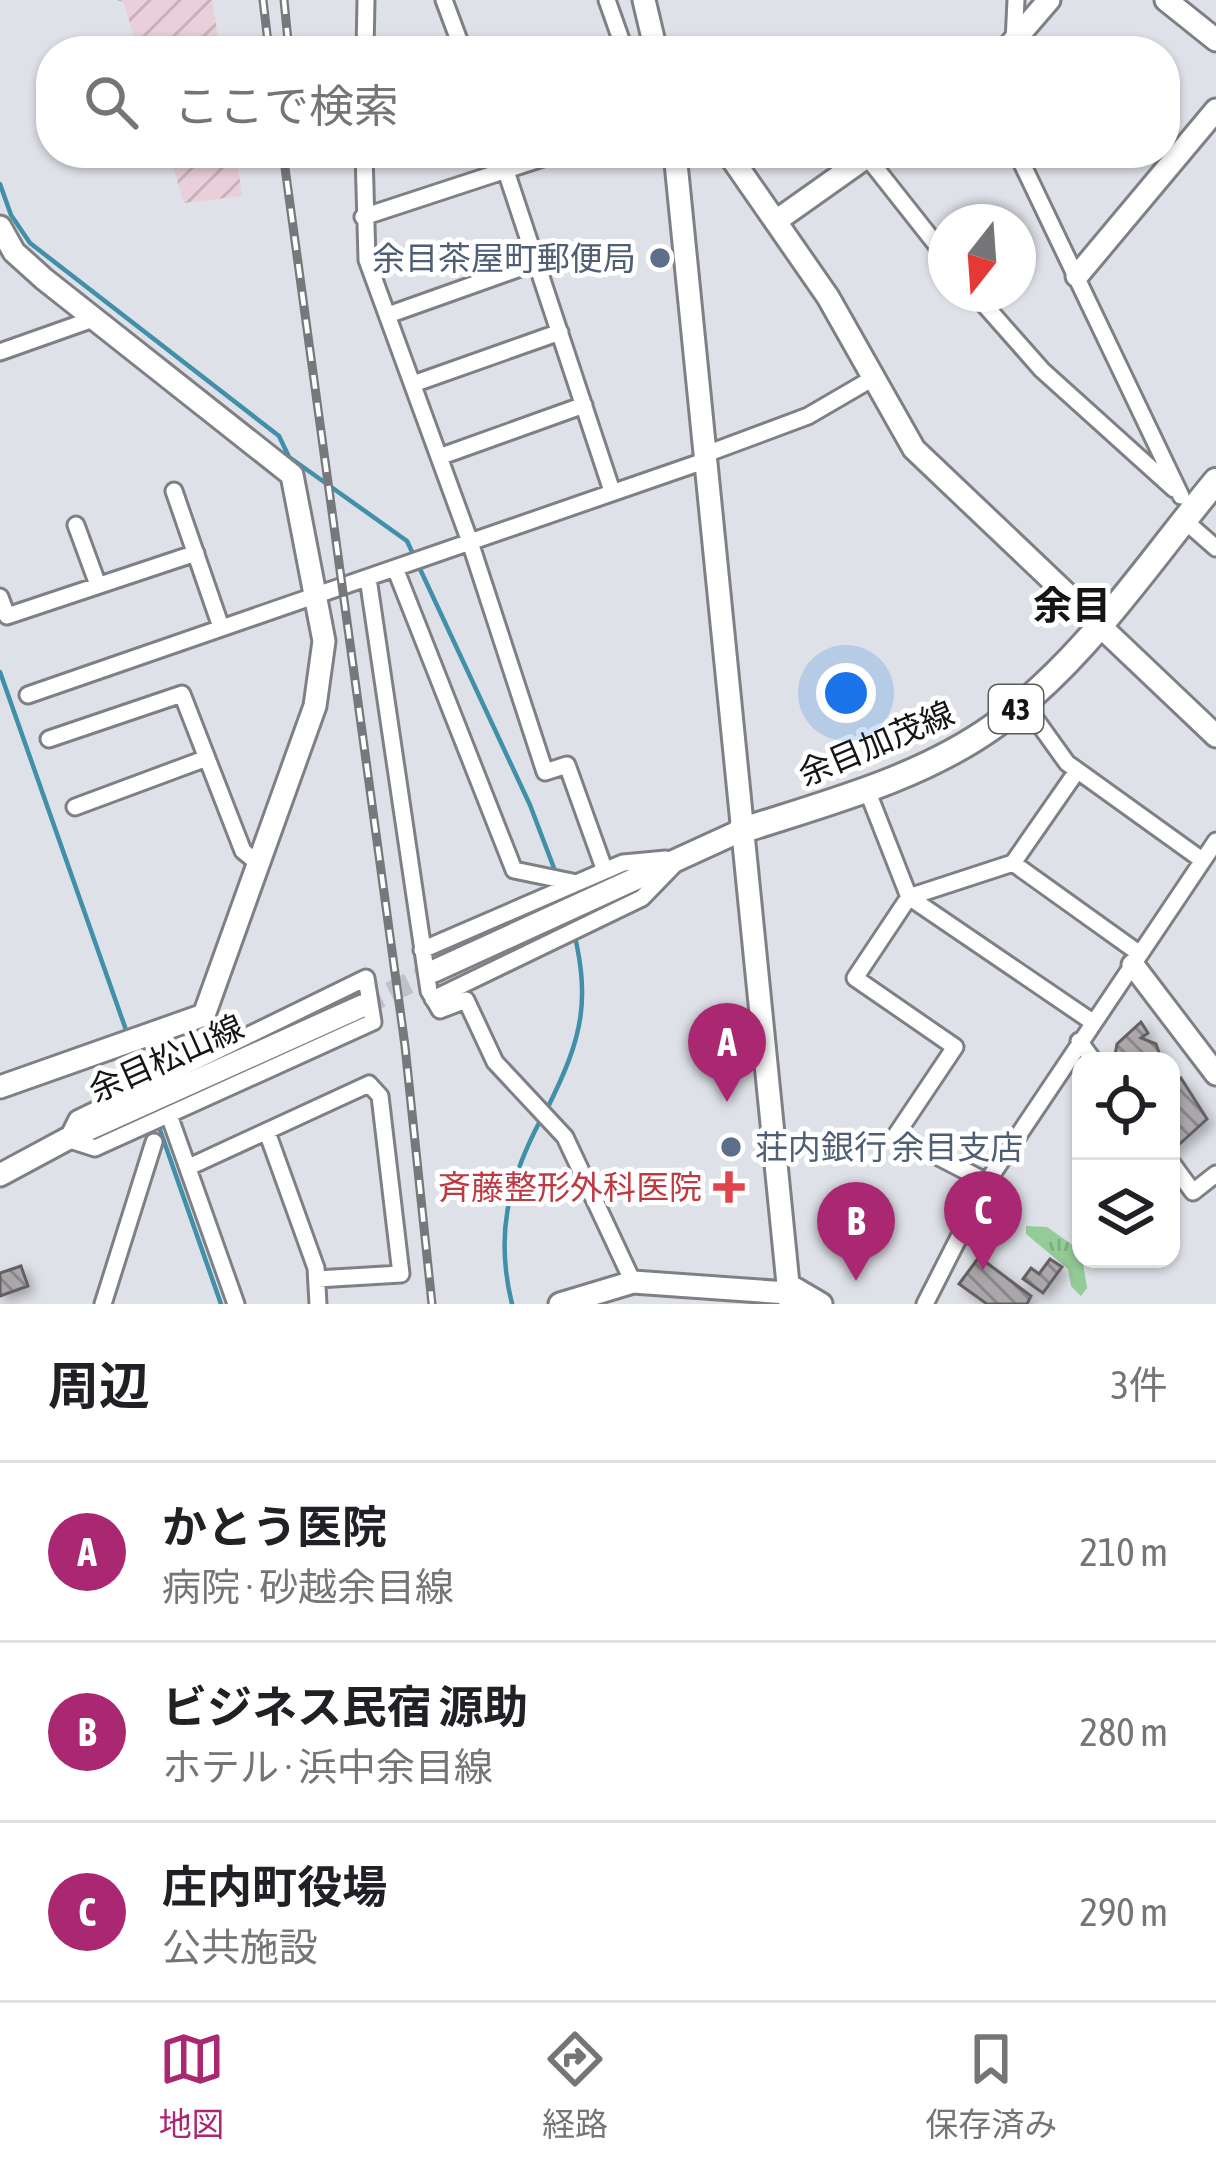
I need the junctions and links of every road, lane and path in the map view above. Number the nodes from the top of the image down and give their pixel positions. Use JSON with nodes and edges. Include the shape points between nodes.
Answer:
{"nodes":[{"id":1,"x":366,"y":0,"type":"edge"},
{"id":2,"x":445,"y":0,"type":"edge"},
{"id":3,"x":607,"y":0,"type":"edge"},
{"id":4,"x":644,"y":0,"type":"edge"},
{"id":5,"x":1016,"y":0,"type":"edge"},
{"id":6,"x":1048,"y":0,"type":"edge"},
{"id":7,"x":1166,"y":0,"type":"edge"},
{"id":8,"x":365,"y":36,"type":"edge"},
{"id":9,"x":458,"y":36,"type":"edge"},
{"id":10,"x":620,"y":36,"type":"edge"},
{"id":11,"x":652,"y":36,"type":"edge"},
{"id":12,"x":1012,"y":36,"type":"edge"},
{"id":13,"x":1021,"y":36,"type":"edge"},
{"id":14,"x":1216,"y":40,"type":"edge"},
{"id":15,"x":1216,"y":110,"type":"edge"},
{"id":16,"x":1180,"y":153,"type":"edge"},
{"id":17,"x":364,"y":168,"type":"edge"},
{"id":18,"x":512,"y":168,"type":"edge"},
{"id":19,"x":677,"y":168,"type":"edge"},
{"id":20,"x":739,"y":168,"type":"edge"},
{"id":21,"x":851,"y":168,"type":"edge"},
{"id":22,"x":879,"y":168,"type":"edge"},
{"id":23,"x":1024,"y":168,"type":"edge"},
{"id":24,"x":1167,"y":168,"type":"edge"},
{"id":25,"x":506,"y":170,"type":"junction"},
{"id":26,"x":363,"y":217,"type":"junction"},
{"id":27,"x":776,"y":221,"type":"junction"},
{"id":28,"x":0,"y":227,"type":"edge"},
{"id":29,"x":928,"y":233,"type":"edge"},
{"id":30,"x":537,"y":262,"type":"junction"},
{"id":31,"x":1077,"y":276,"type":"junction"},
{"id":32,"x":991,"y":312,"type":"edge"},
{"id":33,"x":388,"y":315,"type":"junction"},
{"id":34,"x":96,"y":318,"type":"junction"},
{"id":35,"x":560,"y":332,"type":"junction"},
{"id":36,"x":0,"y":352,"type":"edge"},
{"id":37,"x":874,"y":377,"type":"junction"},
{"id":38,"x":413,"y":384,"type":"junction"},
{"id":39,"x":584,"y":405,"type":"junction"},
{"id":40,"x":440,"y":457,"type":"junction"},
{"id":41,"x":707,"y":457,"type":"junction"},
{"id":42,"x":1216,"y":481,"type":"edge"},
{"id":43,"x":612,"y":490,"type":"junction"},
{"id":44,"x":174,"y":491,"type":"dead end"},
{"id":45,"x":1186,"y":508,"type":"junction"},
{"id":46,"x":76,"y":525,"type":"dead end"},
{"id":47,"x":470,"y":539,"type":"junction"},
{"id":48,"x":1216,"y":548,"type":"edge"},
{"id":49,"x":196,"y":553,"type":"junction"},
{"id":50,"x":395,"y":568,"type":"junction"},
{"id":51,"x":368,"y":578,"type":"junction"},
{"id":52,"x":98,"y":585,"type":"junction"},
{"id":53,"x":318,"y":593,"type":"junction"},
{"id":54,"x":0,"y":597,"type":"edge"},
{"id":55,"x":1101,"y":623,"type":"junction"},
{"id":56,"x":221,"y":627,"type":"junction"},
{"id":57,"x":28,"y":695,"type":"dead end"},
{"id":58,"x":1024,"y":703,"type":"junction"},
{"id":59,"x":1216,"y":736,"type":"edge"},
{"id":60,"x":49,"y":739,"type":"dead end"},
{"id":61,"x":207,"y":758,"type":"junction"},
{"id":62,"x":1077,"y":771,"type":"junction"},
{"id":63,"x":867,"y":790,"type":"junction"},
{"id":64,"x":74,"y":807,"type":"dead end"},
{"id":65,"x":740,"y":831,"type":"junction"},
{"id":66,"x":1216,"y":841,"type":"edge"},
{"id":67,"x":681,"y":858,"type":"junction"},
{"id":68,"x":1202,"y":860,"type":"junction"},
{"id":69,"x":1013,"y":863,"type":"junction"},
{"id":70,"x":259,"y":864,"type":"junction"},
{"id":71,"x":604,"y":871,"type":"junction"},
{"id":72,"x":577,"y":883,"type":"junction"},
{"id":73,"x":909,"y":897,"type":"junction"},
{"id":74,"x":422,"y":950,"type":"junction"},
{"id":75,"x":1137,"y":959,"type":"junction"},
{"id":76,"x":434,"y":971,"type":"tunnel mouth"},
{"id":77,"x":434,"y":998,"type":"junction"},
{"id":78,"x":362,"y":1006,"type":"tunnel mouth"},
{"id":79,"x":1091,"y":1022,"type":"junction"},
{"id":80,"x":1079,"y":1040,"type":"junction"},
{"id":81,"x":1088,"y":1052,"type":"edge"},
{"id":82,"x":1216,"y":1074,"type":"edge"},
{"id":83,"x":0,"y":1087,"type":"edge"},
{"id":84,"x":169,"y":1114,"type":"junction"},
{"id":85,"x":267,"y":1132,"type":"junction"},
{"id":86,"x":67,"y":1139,"type":"junction"},
{"id":87,"x":154,"y":1142,"type":"dead end"},
{"id":88,"x":189,"y":1167,"type":"junction"},
{"id":89,"x":1180,"y":1174,"type":"edge"},
{"id":90,"x":1216,"y":1174,"type":"edge"},
{"id":91,"x":0,"y":1175,"type":"edge"},
{"id":92,"x":987,"y":1182,"type":"junction"},
{"id":93,"x":317,"y":1279,"type":"junction"},
{"id":94,"x":633,"y":1282,"type":"junction"},
{"id":95,"x":788,"y":1294,"type":"edge"},
{"id":96,"x":103,"y":1304,"type":"edge"},
{"id":97,"x":236,"y":1304,"type":"edge"},
{"id":98,"x":318,"y":1304,"type":"edge"},
{"id":99,"x":560,"y":1304,"type":"edge"},
{"id":100,"x":821,"y":1304,"type":"edge"},
{"id":101,"x":925,"y":1304,"type":"edge"}],
"edges":[{"from":1,"to":8,"type":"street"},
{"from":2,"to":9,"type":"street"},
{"from":3,"to":10,"type":"street"},
{"from":4,"to":11,"type":"street"},
{"from":5,"to":12,"type":"street"},
{"from":6,"to":13,"type":"street"},
{"from":7,"to":14,"type":"street"},
{"from":15,"to":16,"type":"street"},
{"from":17,"to":26,"type":"street"},
{"from":18,"to":25,"type":"street"},
{"from":19,"to":41,"type":"street"},
{"from":20,"to":27,"type":"street"},
{"from":21,"to":27,"type":"street"},
{"from":22,"to":29,"type":"street"},
{"from":23,"to":31,"type":"street"},
{"from":24,"to":31,"type":"street"},
{"from":25,"to":26,"type":"street"},
{"from":25,"to":30,"type":"street"},
{"from":26,"to":33,"type":"street"},
{"from":27,"to":37,"type":"street"},
{"from":28,"to":34,"type":"street","via":[[14,251]]},
{"from":30,"to":33,"type":"street"},
{"from":30,"to":35,"type":"street"},
{"from":31,"to":45,"type":"street"},
{"from":32,"to":45,"type":"street"},
{"from":33,"to":38,"type":"street"},
{"from":34,"to":36,"type":"street"},
{"from":34,"to":53,"type":"street","via":[[292,475]]},
{"from":35,"to":38,"type":"street"},
{"from":35,"to":39,"type":"street"},
{"from":37,"to":41,"type":"street","via":[[808,416]]},
{"from":37,"to":55,"type":"street","via":[[914,449]]},
{"from":38,"to":40,"type":"street"},
{"from":39,"to":40,"type":"street"},
{"from":39,"to":43,"type":"street"},
{"from":40,"to":47,"type":"street"},
{"from":41,"to":43,"type":"street"},
{"from":41,"to":65,"type":"street"},
{"from":42,"to":45,"type":"main road","name":"余目加茂線","number":"43"},
{"from":43,"to":47,"type":"street"},
{"from":44,"to":49,"type":"street"},
{"from":45,"to":48,"type":"street"},
{"from":45,"to":55,"type":"main road","name":"余目加茂線","number":"43"},
{"from":46,"to":52,"type":"street"},
{"from":47,"to":50,"type":"street"},
{"from":47,"to":71,"type":"street","via":[[545,772],[567,765]]},
{"from":49,"to":52,"type":"street"},
{"from":49,"to":56,"type":"street"},
{"from":50,"to":51,"type":"street"},
{"from":50,"to":72,"type":"street","via":[[514,870]]},
{"from":51,"to":53,"type":"street"},
{"from":51,"to":74,"type":"street"},
{"from":52,"to":54,"type":"street","via":[[8,616]]},
{"from":53,"to":56,"type":"street"},
{"from":53,"to":70,"type":"street","via":[[324,640],[316,706]]},
{"from":55,"to":58,"type":"main road","name":"余目加茂線","number":"43"},
{"from":55,"to":59,"type":"street"},
{"from":56,"to":57,"type":"street"},
{"from":58,"to":62,"type":"street"},
{"from":58,"to":63,"type":"main road","name":"余目加茂線","number":"43","via":[[960,748]]},
{"from":60,"to":61,"type":"street","via":[[182,694]]},
{"from":61,"to":64,"type":"street"},
{"from":61,"to":70,"type":"street","via":[[243,851]]},
{"from":62,"to":68,"type":"street"},
{"from":62,"to":69,"type":"street"},
{"from":63,"to":65,"type":"main road","name":"余目加茂線","number":"43"},
{"from":63,"to":73,"type":"street"},
{"from":65,"to":67,"type":"street"},
{"from":65,"to":95,"type":"street"},
{"from":66,"to":68,"type":"street"},
{"from":67,"to":71,"type":"street"},
{"from":67,"to":76,"type":"street"},
{"from":67,"to":77,"type":"street","via":[[642,898]]},
{"from":68,"to":75,"type":"street"},
{"from":69,"to":73,"type":"street"},
{"from":69,"to":75,"type":"street"},
{"from":70,"to":83,"type":"street","via":[[204,1015]]},
{"from":71,"to":72,"type":"street"},
{"from":72,"to":74,"type":"street"},
{"from":73,"to":79,"type":"street"},
{"from":73,"to":92,"type":"street","via":[[855,978],[955,1047],[896,1135]]},
{"from":74,"to":77,"type":"street"},
{"from":75,"to":79,"type":"street"},
{"from":75,"to":82,"type":"street"},
{"from":77,"to":94,"type":"street","via":[[440,1010],[466,1000],[495,1062],[565,1137]]},
{"from":78,"to":86,"type":"street","name":"余目松山線"},
{"from":79,"to":80,"type":"street"},
{"from":80,"to":81,"type":"street"},
{"from":80,"to":92,"type":"street"},
{"from":84,"to":86,"type":"street","via":[[94,1148]]},
{"from":84,"to":86,"type":"street","via":[[373,1022],[366,978],[77,1119]]},
{"from":84,"to":88,"type":"street"},
{"from":85,"to":88,"type":"street"},
{"from":85,"to":93,"type":"street"},
{"from":85,"to":93,"type":"street","via":[[369,1084],[380,1096],[401,1274]]},
{"from":86,"to":91,"type":"street","name":"余目松山線"},
{"from":87,"to":96,"type":"street"},
{"from":88,"to":97,"type":"street"},
{"from":89,"to":90,"type":"street","via":[[1193,1192]]},
{"from":92,"to":101,"type":"street"},
{"from":93,"to":98,"type":"street"},
{"from":94,"to":95,"type":"street"},
{"from":94,"to":99,"type":"street"},
{"from":95,"to":100,"type":"street"}]}
